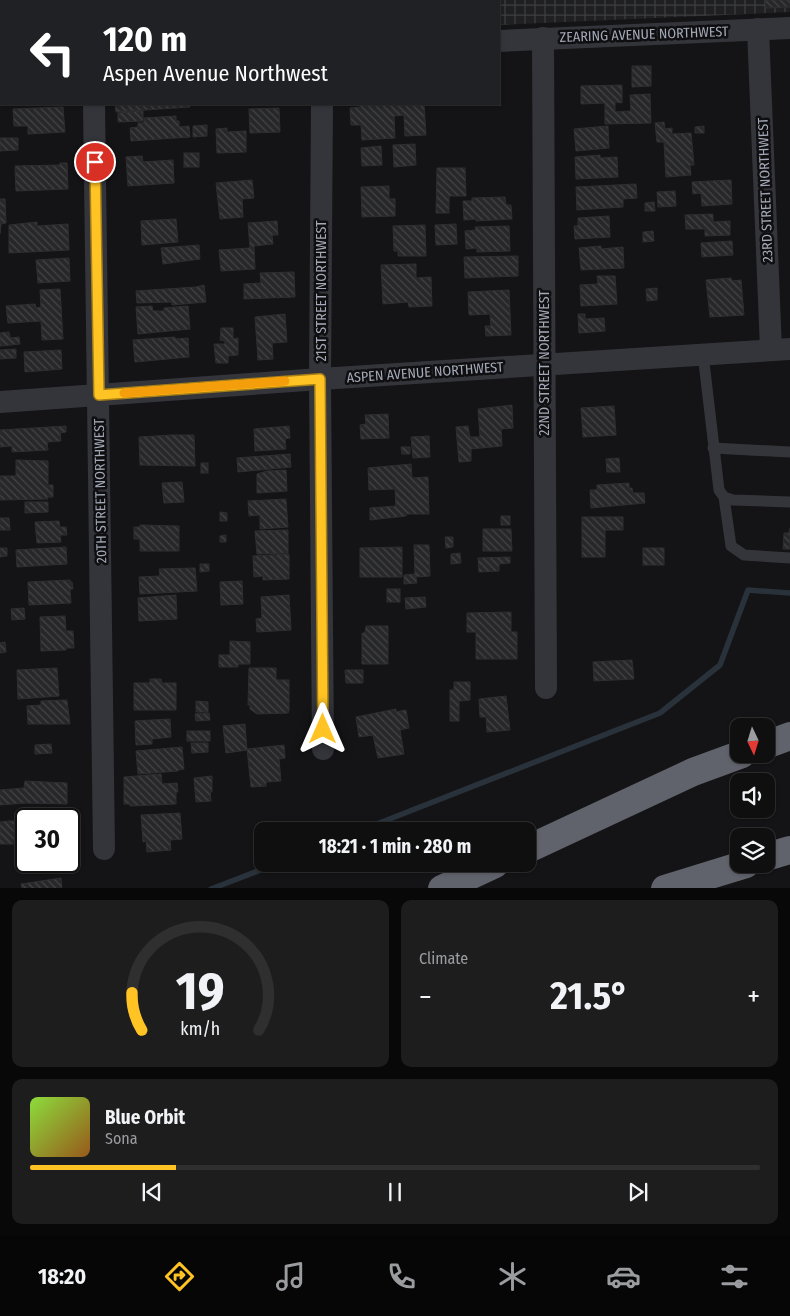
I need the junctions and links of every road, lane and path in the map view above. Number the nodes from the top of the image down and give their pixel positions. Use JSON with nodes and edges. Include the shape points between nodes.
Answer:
{"nodes":[{"id":1,"x":790,"y":28,"type":"edge"},
{"id":2,"x":758,"y":29,"type":"junction"},
{"id":3,"x":543,"y":38,"type":"junction"},
{"id":4,"x":500,"y":40,"type":"edge"},
{"id":5,"x":94,"y":105,"type":"edge"},
{"id":6,"x":322,"y":105,"type":"edge"},
{"id":7,"x":781,"y":349,"type":"edge"},
{"id":8,"x":703,"y":354,"type":"junction"},
{"id":9,"x":544,"y":364,"type":"junction"},
{"id":10,"x":320,"y":379,"type":"junction"},
{"id":11,"x":99,"y":395,"type":"junction"},
{"id":12,"x":0,"y":402,"type":"edge"},
{"id":13,"x":713,"y":448,"type":"junction"},
{"id":14,"x":790,"y":452,"type":"edge"},
{"id":15,"x":724,"y":497,"type":"junction"},
{"id":16,"x":790,"y":502,"type":"edge"},
{"id":17,"x":790,"y":558,"type":"edge"},
{"id":18,"x":546,"y":688,"type":"dead end"},
{"id":19,"x":790,"y":736,"type":"edge"},
{"id":20,"x":775,"y":742,"type":"edge"},
{"id":21,"x":323,"y":749,"type":"dead end"},
{"id":22,"x":730,"y":758,"type":"edge"},
{"id":23,"x":536,"y":845,"type":"edge"},
{"id":24,"x":104,"y":849,"type":"dead end"},
{"id":25,"x":790,"y":850,"type":"edge"},
{"id":26,"x":775,"y":855,"type":"edge"},
{"id":27,"x":730,"y":869,"type":"edge"},
{"id":28,"x":477,"y":872,"type":"edge"},
{"id":29,"x":442,"y":888,"type":"edge"},
{"id":30,"x":665,"y":888,"type":"edge"}],
"edges":[{"from":1,"to":2,"type":"street","name":"ZEARING AVENUE NORTHWEST"},
{"from":2,"to":3,"type":"street","name":"ZEARING AVENUE NORTHWEST"},
{"from":2,"to":7,"type":"street","name":"23RD STREET NORTHWEST"},
{"from":3,"to":4,"type":"street","name":"ZEARING AVENUE NORTHWEST"},
{"from":3,"to":9,"type":"street","name":"22ND STREET NORTHWEST"},
{"from":5,"to":11,"type":"street","name":"20TH STREET NORTHWEST"},
{"from":6,"to":10,"type":"street","name":"21ST STREET NORTHWEST"},
{"from":7,"to":8,"type":"street","name":"ASPEN AVENUE NORTHWEST"},
{"from":8,"to":9,"type":"street","name":"ASPEN AVENUE NORTHWEST"},
{"from":8,"to":13,"type":"lane"},
{"from":9,"to":10,"type":"street","name":"ASPEN AVENUE NORTHWEST"},
{"from":9,"to":18,"type":"street","name":"22ND STREET NORTHWEST"},
{"from":10,"to":11,"type":"street","name":"ASPEN AVENUE NORTHWEST"},
{"from":10,"to":21,"type":"street","name":"21ST STREET NORTHWEST"},
{"from":11,"to":12,"type":"street","name":"ASPEN AVENUE NORTHWEST"},
{"from":11,"to":24,"type":"street","name":"20TH STREET NORTHWEST"},
{"from":13,"to":14,"type":"lane"},
{"from":13,"to":15,"type":"lane","via":[[719,490]]},
{"from":15,"to":16,"type":"lane"},
{"from":15,"to":17,"type":"lane","via":[[731,546],[744,555]]},
{"from":19,"to":20,"type":"highway"},
{"from":22,"to":23,"type":"highway","via":[[693,772]]},
{"from":25,"to":26,"type":"highway"},
{"from":27,"to":30,"type":"highway"},
{"from":28,"to":29,"type":"highway"}]}
